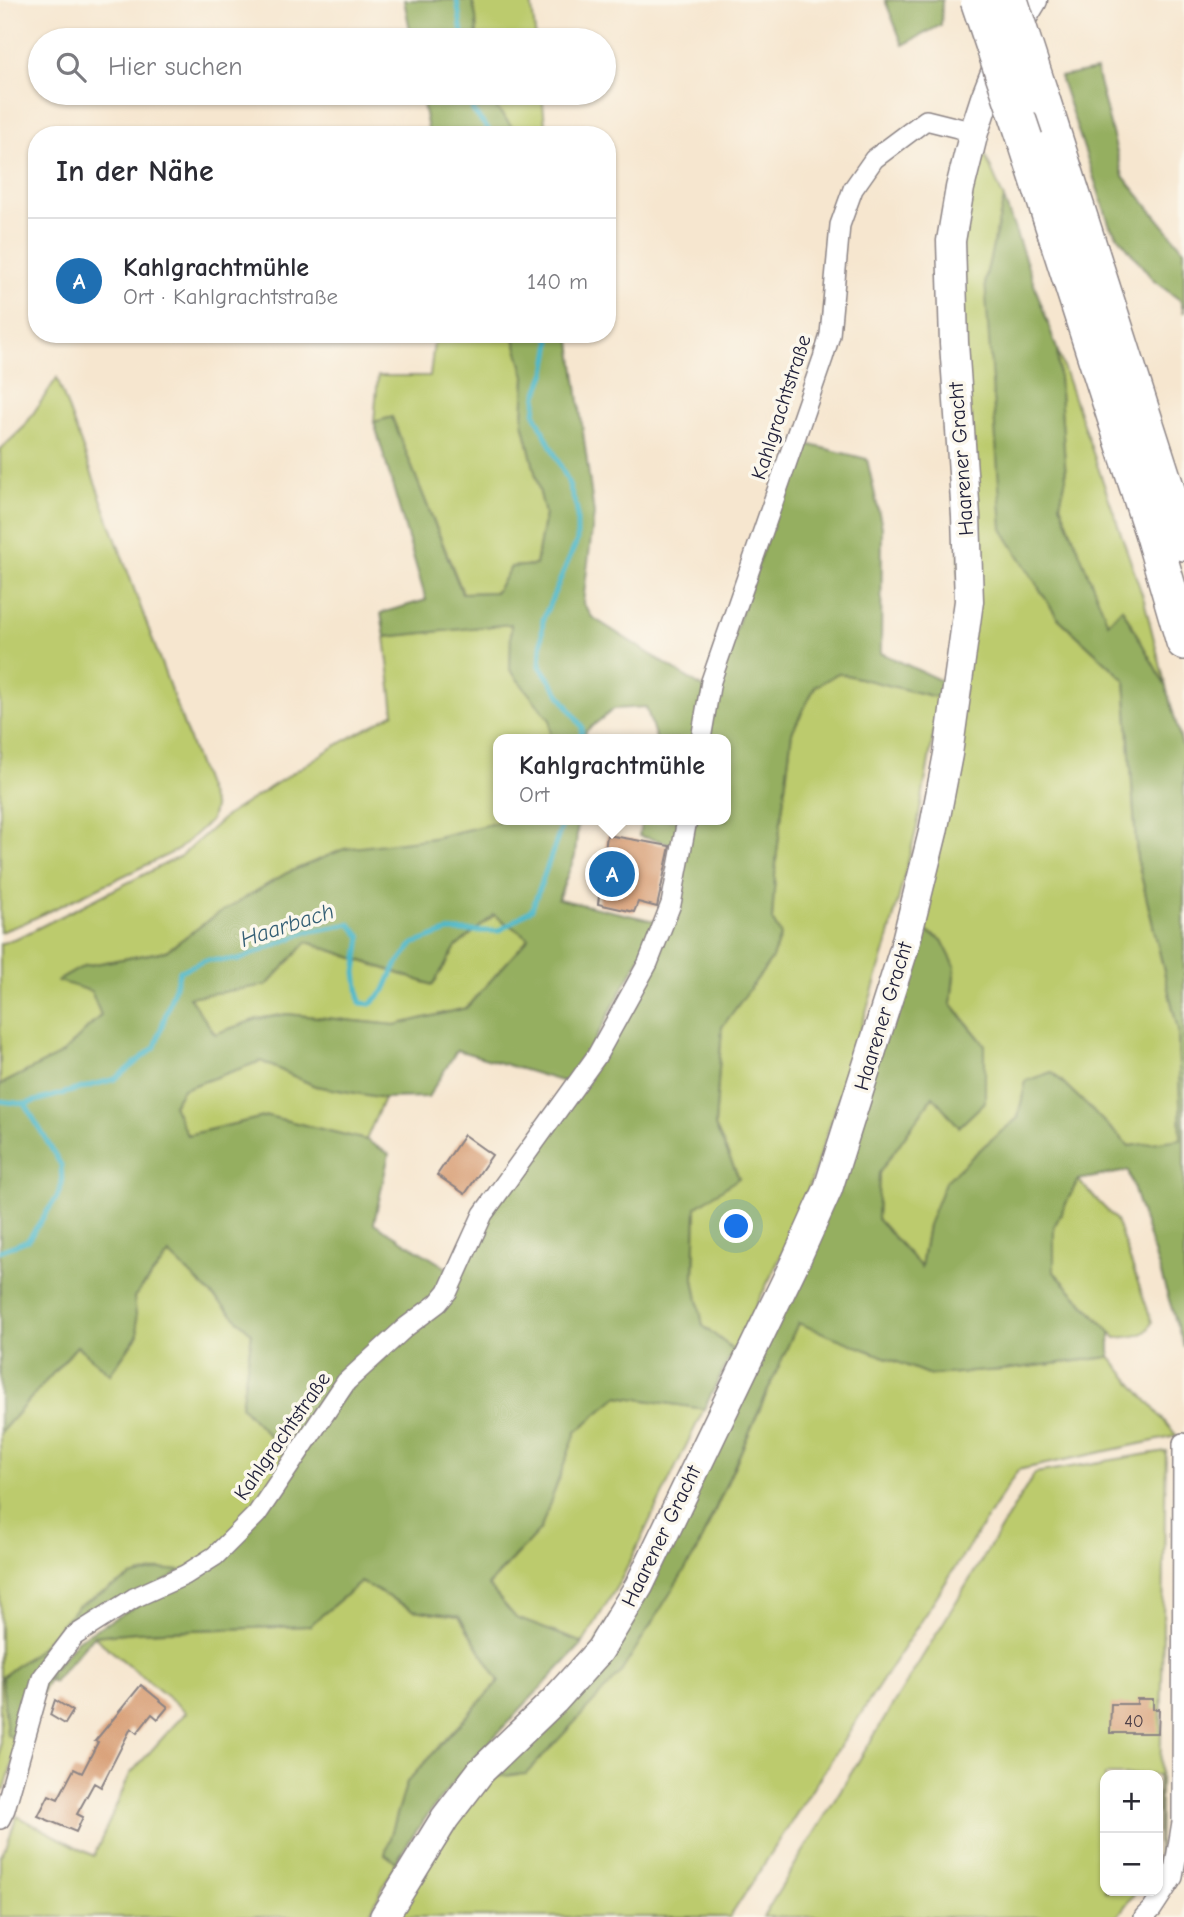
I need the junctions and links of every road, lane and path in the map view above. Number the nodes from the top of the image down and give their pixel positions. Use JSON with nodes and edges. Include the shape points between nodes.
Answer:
{"nodes":[{"id":1,"x":978,"y":0,"type":"edge"},
{"id":2,"x":1010,"y":0,"type":"edge"},
{"id":3,"x":1033,"y":0,"type":"edge"},
{"id":4,"x":974,"y":132,"type":"junction"},
{"id":5,"x":1184,"y":543,"type":"edge"},
{"id":6,"x":1184,"y":642,"type":"edge"},
{"id":7,"x":702,"y":734,"type":"edge"},
{"id":8,"x":686,"y":825,"type":"edge"},
{"id":9,"x":1183,"y":1443,"type":"edge"},
{"id":10,"x":0,"y":1819,"type":"edge"},
{"id":11,"x":384,"y":1917,"type":"edge"},
{"id":12,"x":1144,"y":1917,"type":"edge"}],
"edges":[{"from":1,"to":6,"type":"highway","bridge":true},
{"from":2,"to":5,"type":"highway","bridge":true},
{"from":3,"to":4,"type":"main road","name":"Haarener Gracht","via":[[1007,43]]},
{"from":4,"to":7,"type":"street","name":"Kahlgrachtstraße","via":[[926,120],[874,159],[853,189],[840,225],[830,335],[711,681]]},
{"from":4,"to":11,"type":"main road","name":"Haarener Gracht","via":[[951,241],[969,601],[933,832],[904,950],[832,1177],[639,1586],[600,1650],[481,1771],[445,1818]]},
{"from":8,"to":10,"type":"street","name":"Kahlgrachtstraße","via":[[671,904],[648,963],[596,1057],[483,1214],[448,1291],[346,1382],[257,1514],[215,1556],[74,1636],[42,1678]]},
{"from":9,"to":12,"type":"street","via":[[1182,1822],[1173,1877]]}]}
